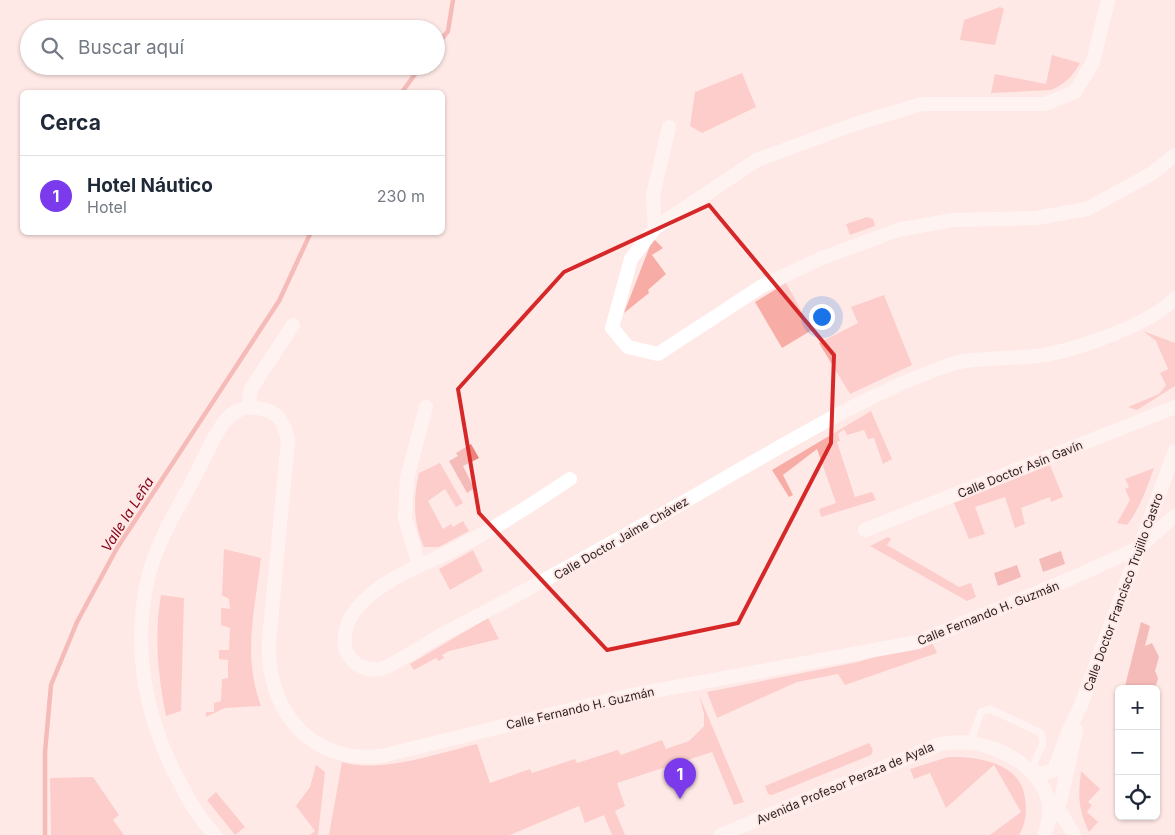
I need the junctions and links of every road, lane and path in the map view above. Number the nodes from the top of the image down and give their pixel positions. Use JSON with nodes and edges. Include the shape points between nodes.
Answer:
{"nodes":[{"id":1,"x":1108,"y":0,"type":"edge"},
{"id":2,"x":669,"y":126,"type":"dead end"},
{"id":3,"x":1175,"y":155,"type":"edge"},
{"id":4,"x":655,"y":228,"type":"junction"},
{"id":5,"x":1175,"y":298,"type":"edge"},
{"id":6,"x":293,"y":325,"type":"dead end"},
{"id":7,"x":248,"y":406,"type":"junction"},
{"id":8,"x":426,"y":407,"type":"dead end"},
{"id":9,"x":1175,"y":407,"type":"edge"},
{"id":10,"x":1175,"y":451,"type":"edge"},
{"id":11,"x":570,"y":479,"type":"dead end"},
{"id":12,"x":1175,"y":516,"type":"edge"},
{"id":13,"x":865,"y":530,"type":"dead end"},
{"id":14,"x":1138,"y":548,"type":"junction"},
{"id":15,"x":419,"y":565,"type":"junction"},
{"id":16,"x":1081,"y":705,"type":"junction"},
{"id":17,"x":970,"y":743,"type":"junction"},
{"id":18,"x":1031,"y":770,"type":"junction"},
{"id":19,"x":1053,"y":809,"type":"junction"},
{"id":20,"x":215,"y":835,"type":"edge"},
{"id":21,"x":721,"y":835,"type":"edge"},
{"id":22,"x":1044,"y":835,"type":"edge"},
{"id":23,"x":1074,"y":835,"type":"edge"}],
"edges":[{"from":1,"to":4,"type":"street","via":[[1093,62],[1075,92],[1044,104],[922,104],[855,124],[757,160]]},
{"from":2,"to":4,"type":"street","via":[[653,195]]},
{"from":3,"to":4,"type":"street","via":[[1150,174],[1087,209],[1036,218],[952,220],[898,230],[822,258],[762,286],[658,354],[628,347],[612,328],[632,259]]},
{"from":5,"to":15,"type":"street","name":"Calle Doctor Jaime Chávez","via":[[1166,309],[1117,333],[1040,356],[953,363],[849,408],[549,579],[382,669],[356,664],[344,647],[345,628],[357,609],[394,578]]},
{"from":6,"to":7,"type":"street","via":[[251,389]]},
{"from":7,"to":14,"type":"street","name":"Calle Fernando H. Guzmán","via":[[267,409],[277,415],[285,426],[288,440],[269,641],[271,681],[285,713],[302,732],[324,747],[361,758],[381,756],[627,696],[918,642],[1070,580]]},
{"from":7,"to":20,"type":"street","via":[[239,408],[222,424],[162,542],[150,573],[143,612],[142,674],[149,710],[166,758],[192,805]]},
{"from":8,"to":15,"type":"street","via":[[407,478],[405,518]]},
{"from":9,"to":13,"type":"street","name":"Calle Doctor Asín Gavín"},
{"from":10,"to":14,"type":"street","name":"Calle Doctor Francisco Trujillo Castro"},
{"from":11,"to":15,"type":"street","name":"Calle Doctor Jaime Chávez","via":[[511,518]]},
{"from":12,"to":14,"type":"street","name":"Calle Fernando H. Guzmán"},
{"from":14,"to":16,"type":"street","name":"Calle Doctor Francisco Trujillo Castro"},
{"from":16,"to":18,"type":"street","name":"Calle Doctor Francisco Trujillo Castro","via":[[1054,770],[1041,774]]},
{"from":16,"to":19,"type":"street","name":"Calle Doctor Francisco Trujillo Castro"},
{"from":17,"to":18,"type":"street","name":"Avenida Profesor Peraza de Ayala","via":[[1004,752]]},
{"from":17,"to":18,"type":"lane","via":[[981,712],[990,708],[1041,733],[1044,743]]},
{"from":17,"to":21,"type":"street","name":"Avenida Profesor Peraza de Ayala","via":[[940,744]]},
{"from":18,"to":19,"type":"street","name":"Avenida Profesor Peraza de Ayala"},
{"from":19,"to":22,"type":"street","name":"Calle Doctor Francisco Trujillo Castro"},
{"from":19,"to":23,"type":"street","name":"Avenida Profesor Peraza de Ayala"}]}
